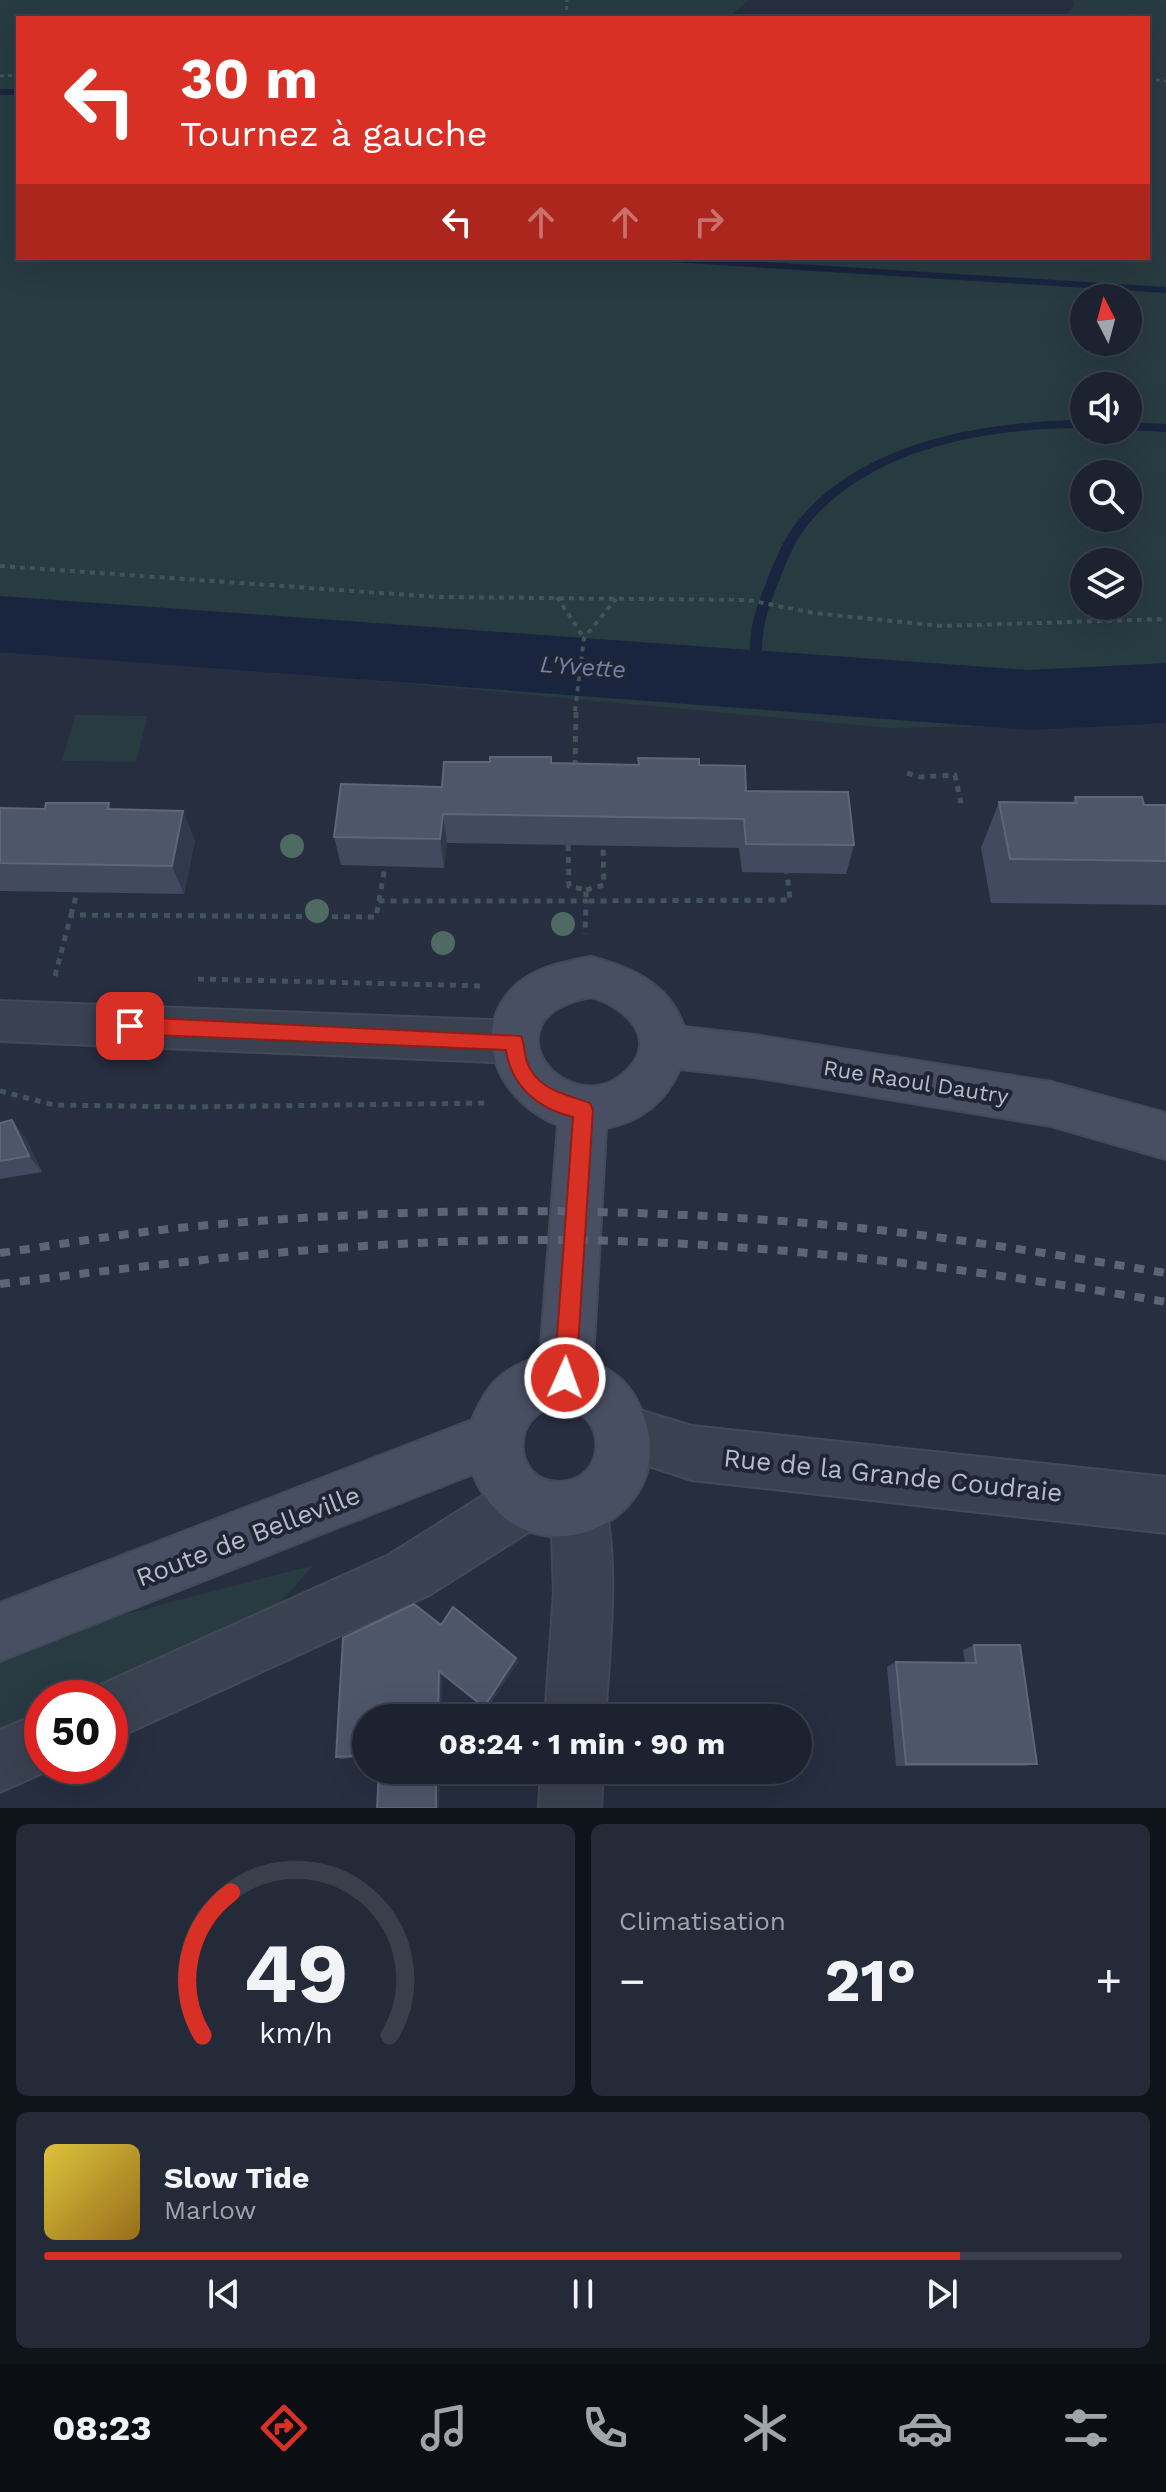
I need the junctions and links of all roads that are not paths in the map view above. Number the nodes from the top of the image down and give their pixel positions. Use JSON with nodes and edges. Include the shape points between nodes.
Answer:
{"nodes":[{"id":1,"x":0,"y":1021,"type":"edge"},
{"id":2,"x":514,"y":1042,"type":"junction"},
{"id":3,"x":662,"y":1046,"type":"junction"},
{"id":4,"x":562,"y":1102,"type":"junction"},
{"id":5,"x":1166,"y":1136,"type":"edge"},
{"id":6,"x":565,"y":1378,"type":"junction"},
{"id":7,"x":622,"y":1432,"type":"junction"},
{"id":8,"x":496,"y":1438,"type":"junction"},
{"id":9,"x":552,"y":1504,"type":"junction"},
{"id":10,"x":1166,"y":1505,"type":"edge"},
{"id":11,"x":0,"y":1632,"type":"edge"},
{"id":12,"x":128,"y":1703,"type":"edge"},
{"id":13,"x":576,"y":1704,"type":"edge"},
{"id":14,"x":24,"y":1750,"type":"edge"},
{"id":15,"x":0,"y":1761,"type":"edge"},
{"id":16,"x":571,"y":1784,"type":"edge"},
{"id":17,"x":570,"y":1808,"type":"edge"}],
"edges":[{"from":1,"to":2,"type":"street"},
{"from":2,"to":3,"type":"main road","via":[[530,1003],[547,989],[583,979],[613,981],[633,991],[650,1006],[660,1025]]},
{"from":2,"to":4,"type":"main road","via":[[522,1071]]},
{"from":3,"to":4,"type":"main road","via":[[658,1067],[638,1092],[607,1107]]},
{"from":3,"to":5,"type":"main road","name":"Rue Raoul Dautry","via":[[1051,1104]]},
{"from":4,"to":6,"type":"main road"},
{"from":6,"to":7,"type":"main road","via":[[585,1383],[603,1396]]},
{"from":6,"to":8,"type":"main road","via":[[546,1380],[520,1394],[501,1417]]},
{"from":7,"to":9,"type":"main road","via":[[623,1451],[614,1478],[596,1499]]},
{"from":7,"to":10,"type":"street","name":"Rue de la Grande Coudraie","via":[[692,1453]]},
{"from":8,"to":9,"type":"main road","via":[[496,1456],[512,1489]]},
{"from":8,"to":11,"type":"main road","name":"Route de Belleville"},
{"from":9,"to":12,"type":"street"},
{"from":9,"to":13,"type":"street","via":[[583,1593]]},
{"from":14,"to":15,"type":"street"},
{"from":16,"to":17,"type":"street"}]}
